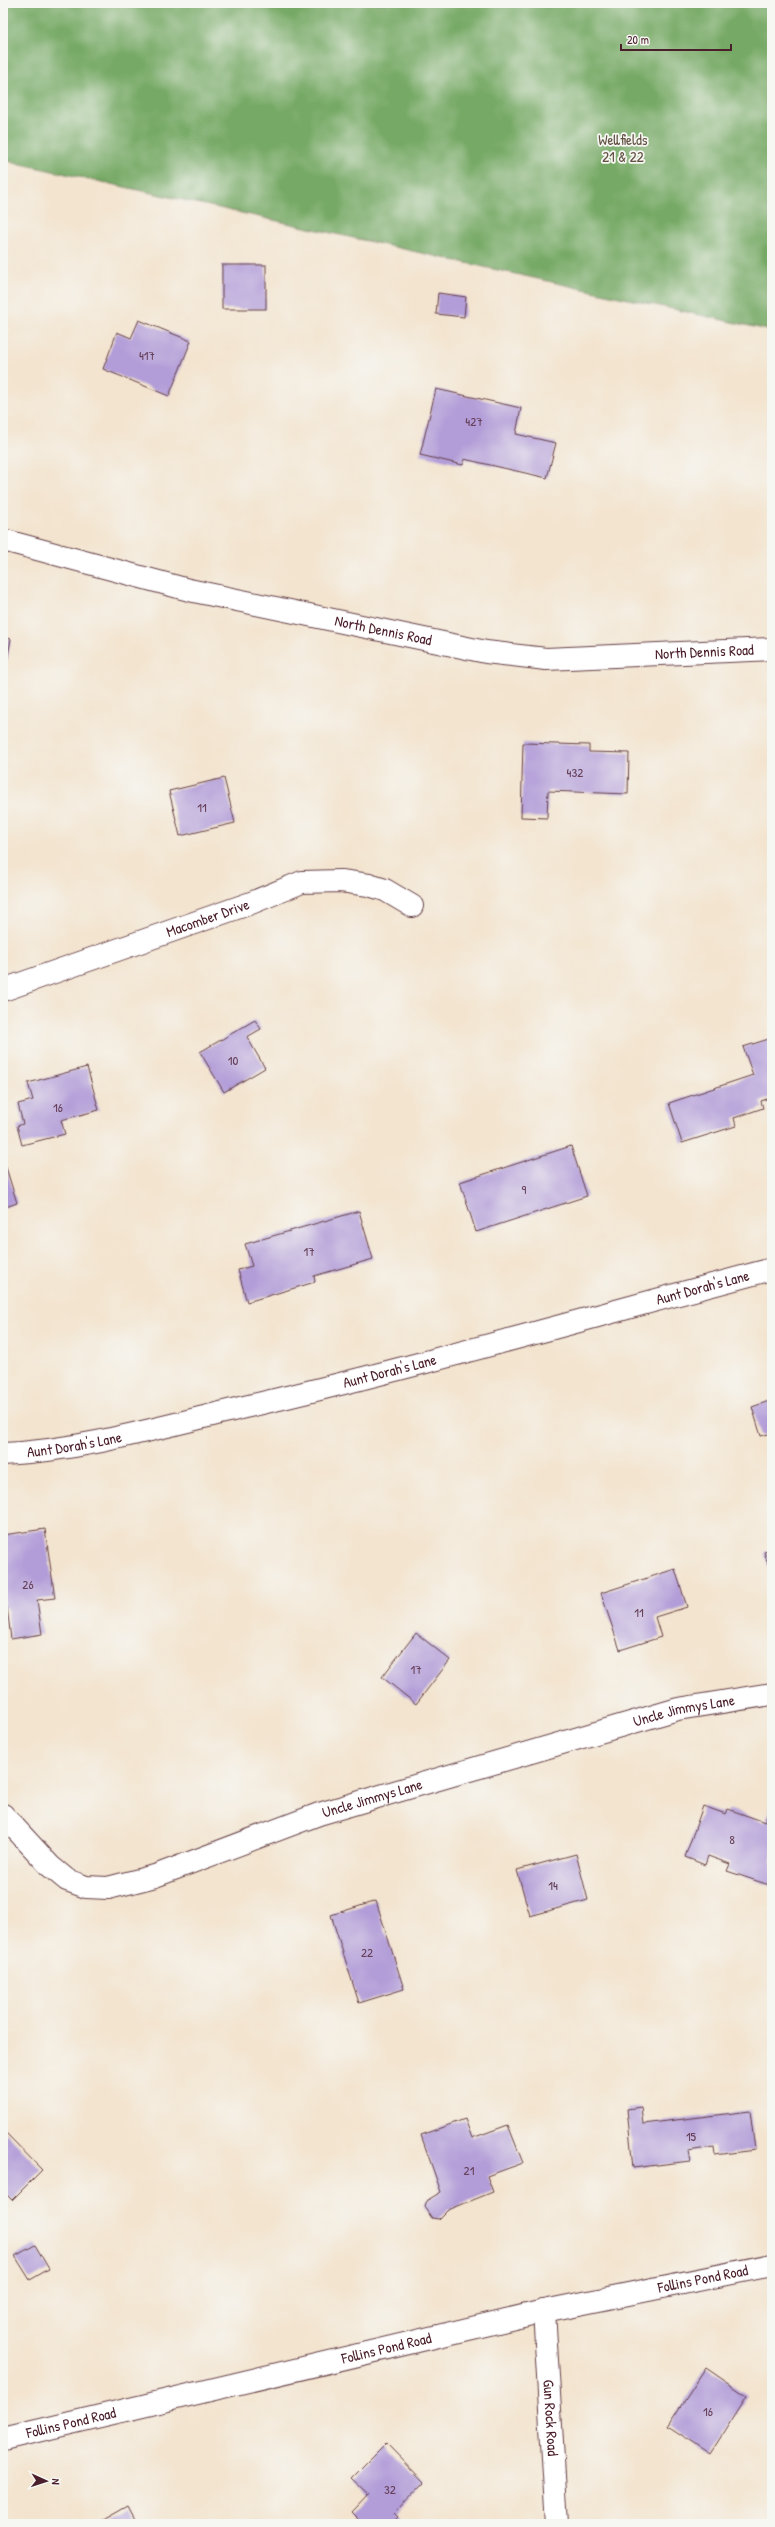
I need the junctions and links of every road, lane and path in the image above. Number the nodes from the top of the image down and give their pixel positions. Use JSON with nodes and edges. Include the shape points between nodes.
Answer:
{"nodes":[{"id":1,"x":3,"y":540,"type":"edge"},
{"id":2,"x":772,"y":649,"type":"edge"},
{"id":3,"x":412,"y":906,"type":"dead end"},
{"id":4,"x":3,"y":990,"type":"edge"},
{"id":5,"x":772,"y":1269,"type":"edge"},
{"id":6,"x":3,"y":1454,"type":"edge"},
{"id":7,"x":772,"y":1694,"type":"edge"},
{"id":8,"x":3,"y":1816,"type":"edge"},
{"id":9,"x":772,"y":2265,"type":"edge"},
{"id":10,"x":544,"y":2311,"type":"junction"},
{"id":11,"x":3,"y":2439,"type":"edge"},
{"id":12,"x":557,"y":2524,"type":"edge"}],
"edges":[{"from":1,"to":2,"type":"street","name":"North Dennis Road","via":[[227,599],[486,652],[546,659]]},
{"from":3,"to":4,"type":"street","name":"Macomber Drive","via":[[385,890],[369,885],[341,881],[302,882],[251,903]]},
{"from":5,"to":6,"type":"street","name":"Aunt Dorah's Lane","via":[[310,1392],[121,1436],[40,1452]]},
{"from":7,"to":8,"type":"street","name":"Uncle Jimmys Lane","via":[[678,1709],[434,1780],[319,1814],[155,1876],[108,1888],[86,1887],[67,1880],[45,1861]]},
{"from":9,"to":10,"type":"street","name":"Follins Pond Road"},
{"from":10,"to":11,"type":"street","name":"Follins Pond Road"},
{"from":10,"to":12,"type":"street","name":"Gun Rock Road"}]}
